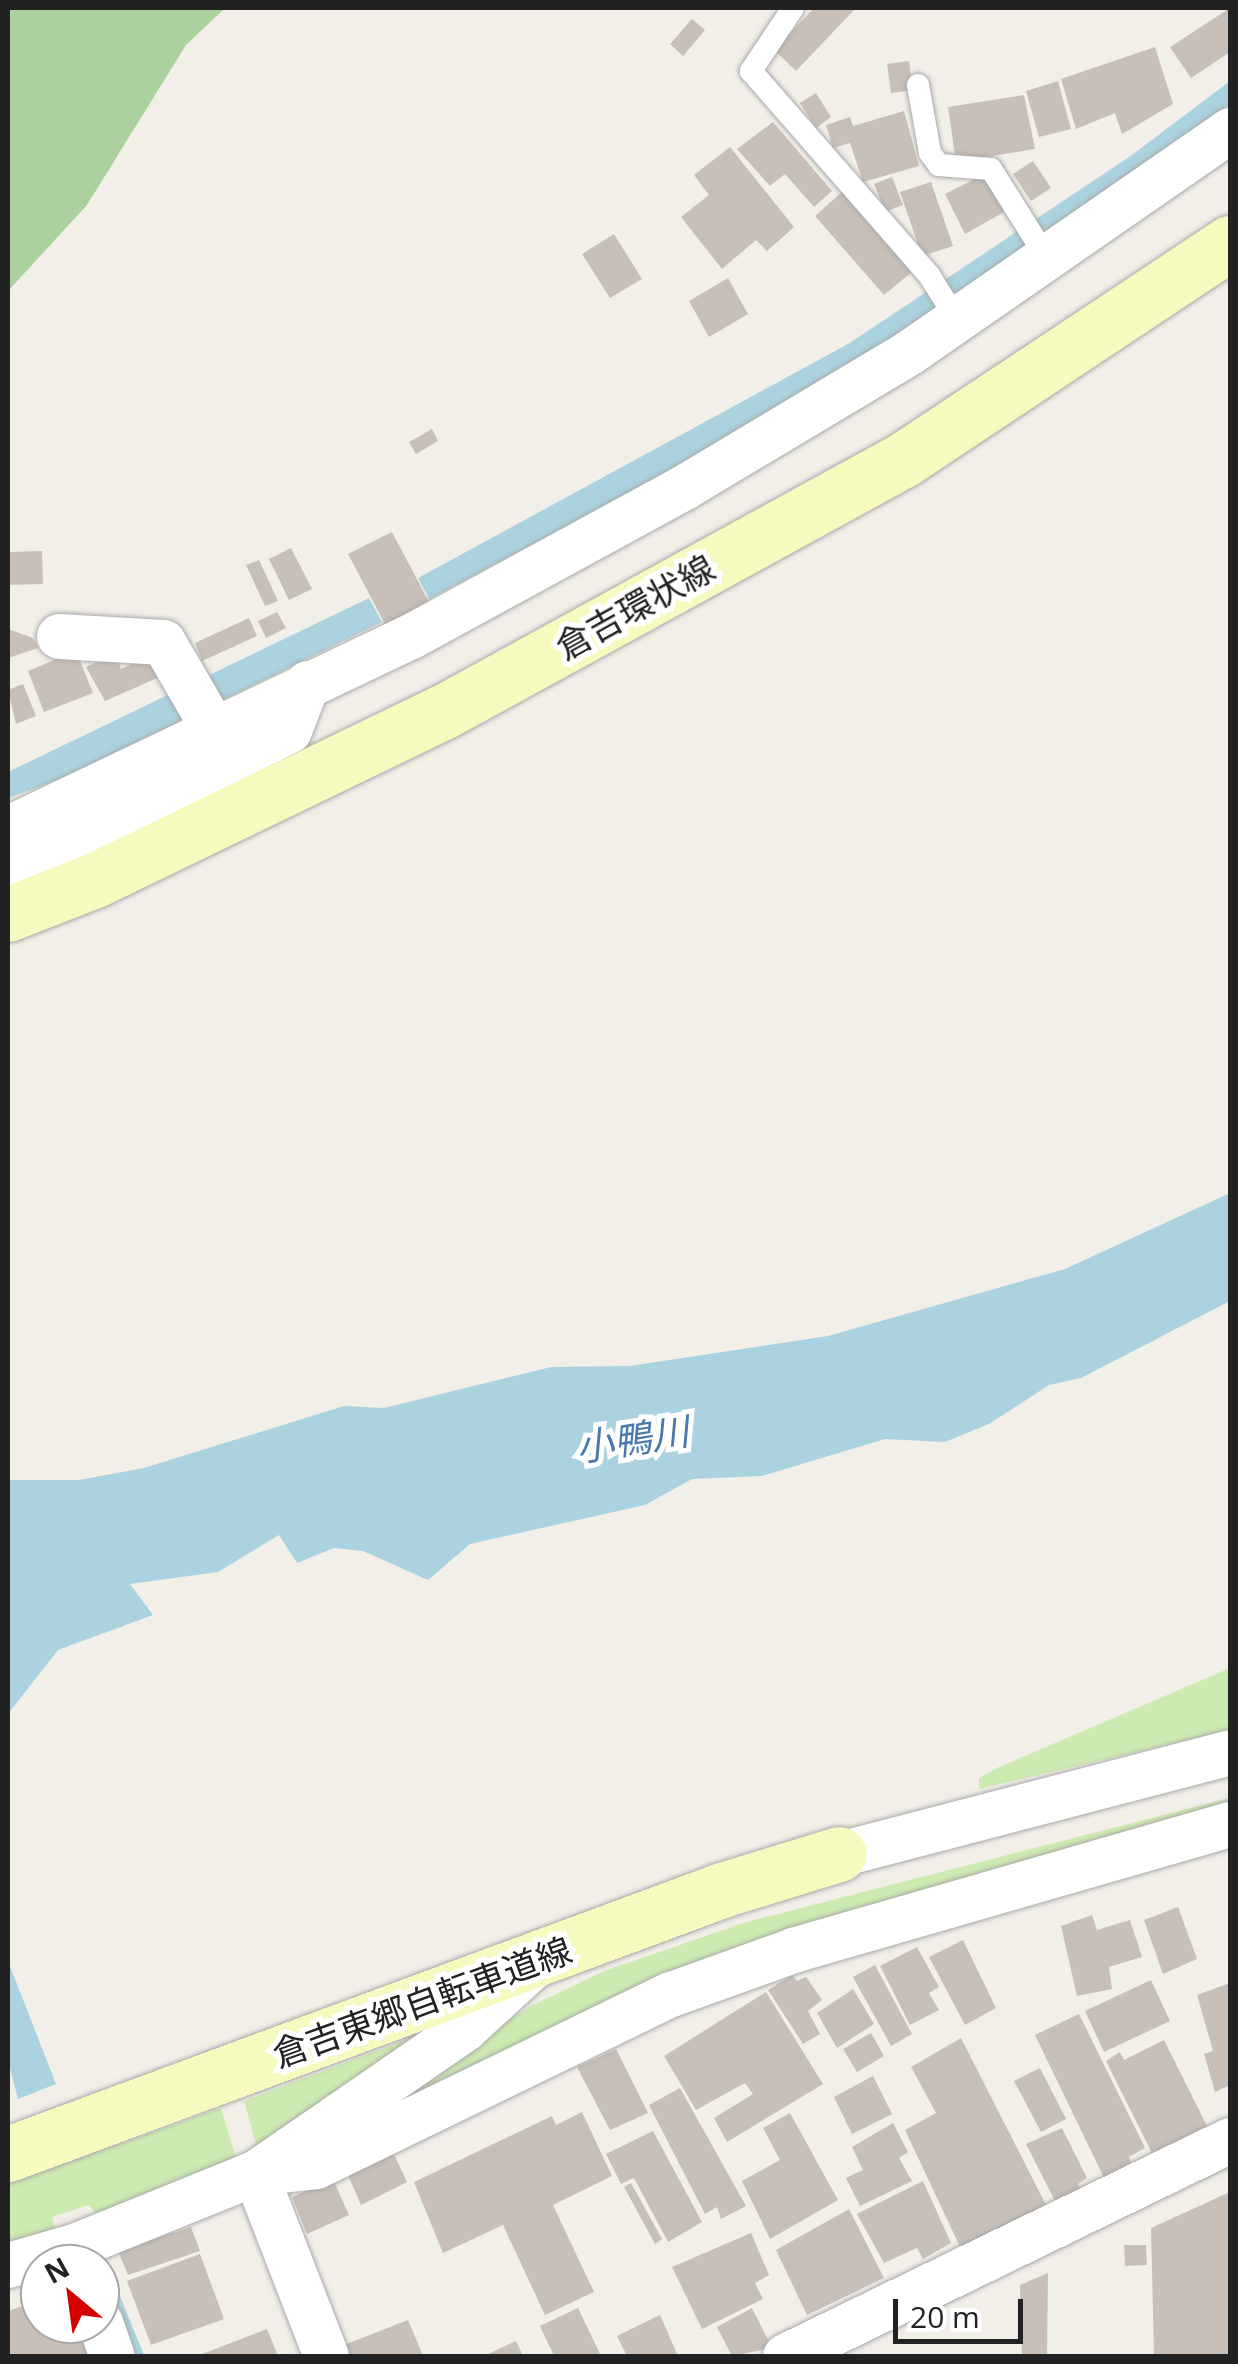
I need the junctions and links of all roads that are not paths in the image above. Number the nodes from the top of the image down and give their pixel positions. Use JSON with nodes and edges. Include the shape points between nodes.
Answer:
{"nodes":[{"id":1,"x":793,"y":8,"type":"edge"},
{"id":2,"x":918,"y":85,"type":"dead end"},
{"id":3,"x":1230,"y":130,"type":"edge"},
{"id":4,"x":1230,"y":243,"type":"edge"},
{"id":5,"x":1048,"y":260,"type":"junction"},
{"id":6,"x":957,"y":320,"type":"junction"},
{"id":7,"x":58,"y":636,"type":"dead end"},
{"id":8,"x":307,"y":683,"type":"junction"},
{"id":9,"x":213,"y":728,"type":"junction"},
{"id":10,"x":8,"y":828,"type":"edge"},
{"id":11,"x":8,"y":871,"type":"edge"},
{"id":12,"x":8,"y":914,"type":"edge"},
{"id":13,"x":1230,"y":1752,"type":"edge"},
{"id":14,"x":1230,"y":1824,"type":"edge"},
{"id":15,"x":839,"y":1854,"type":"joint"},
{"id":16,"x":541,"y":1958,"type":"junction"},
{"id":17,"x":1230,"y":2140,"type":"edge"},
{"id":18,"x":8,"y":2154,"type":"edge"},
{"id":19,"x":255,"y":2173,"type":"junction"},
{"id":20,"x":101,"y":2244,"type":"edge"},
{"id":21,"x":326,"y":2356,"type":"edge"},
{"id":22,"x":786,"y":2356,"type":"edge"}],
"edges":[{"from":1,"to":6,"type":"lane","via":[[751,71],[929,274]]},
{"from":2,"to":5,"type":"lane","via":[[930,153],[939,165],[991,169]]},
{"from":3,"to":5,"type":"street"},
{"from":4,"to":12,"type":"main road","name":"倉吉環状線","via":[[886,470],[443,712],[95,880]]},
{"from":5,"to":6,"type":"street"},
{"from":6,"to":8,"type":"street","via":[[667,496],[410,636]]},
{"from":7,"to":9,"type":"street","via":[[163,642]]},
{"from":8,"to":9,"type":"street"},
{"from":8,"to":11,"type":"street","via":[[290,730]]},
{"from":9,"to":10,"type":"street"},
{"from":13,"to":15,"type":"street"},
{"from":14,"to":19,"type":"street","via":[[724,1975],[316,2166]]},
{"from":15,"to":16,"type":"main road","name":"倉吉東郷自転車道線"},
{"from":16,"to":18,"type":"main road","name":"倉吉東郷自転車道線"},
{"from":16,"to":19,"type":"street","via":[[465,2028]]},
{"from":17,"to":22,"type":"street"},
{"from":19,"to":20,"type":"street"},
{"from":19,"to":21,"type":"street"}]}
